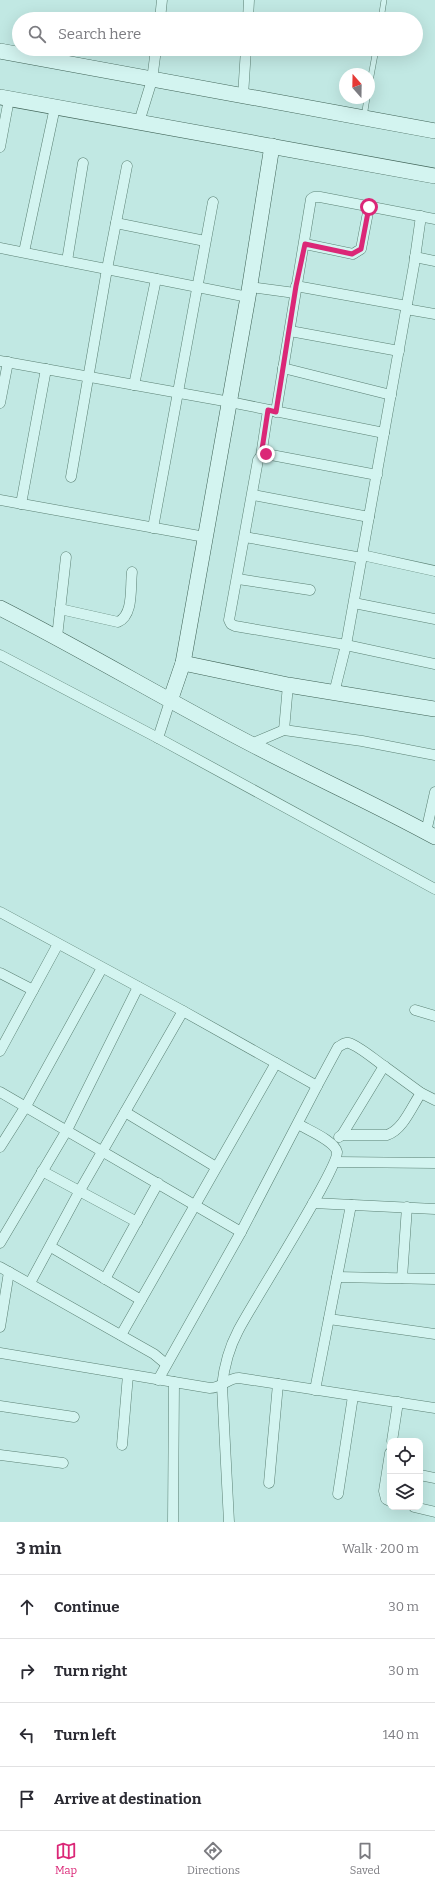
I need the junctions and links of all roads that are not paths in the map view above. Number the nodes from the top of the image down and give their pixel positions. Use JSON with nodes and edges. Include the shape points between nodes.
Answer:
{"nodes":[{"id":1,"x":162,"y":0,"type":"edge"},
{"id":2,"x":249,"y":0,"type":"edge"},
{"id":3,"x":384,"y":0,"type":"edge"},
{"id":4,"x":161,"y":12,"type":"edge"},
{"id":5,"x":248,"y":12,"type":"edge"},
{"id":6,"x":382,"y":12,"type":"edge"},
{"id":7,"x":0,"y":51,"type":"edge"},
{"id":8,"x":12,"y":53,"type":"edge"},
{"id":9,"x":26,"y":56,"type":"edge"},
{"id":10,"x":155,"y":56,"type":"edge"},
{"id":11,"x":246,"y":56,"type":"edge"},
{"id":12,"x":375,"y":56,"type":"edge"},
{"id":13,"x":372,"y":68,"type":"edge"},
{"id":14,"x":152,"y":80,"type":"junction"},
{"id":15,"x":243,"y":96,"type":"junction"},
{"id":16,"x":4,"y":98,"type":"edge"},
{"id":17,"x":366,"y":104,"type":"edge"},
{"id":18,"x":55,"y":107,"type":"junction"},
{"id":19,"x":364,"y":118,"type":"junction"},
{"id":20,"x":139,"y":122,"type":"junction"},
{"id":21,"x":435,"y":131,"type":"edge"},
{"id":22,"x":272,"y":146,"type":"junction"},
{"id":23,"x":0,"y":147,"type":"edge"},
{"id":24,"x":83,"y":163,"type":"dead end"},
{"id":25,"x":127,"y":166,"type":"dead end"},
{"id":26,"x":435,"y":176,"type":"edge"},
{"id":27,"x":212,"y":202,"type":"dead end"},
{"id":28,"x":369,"y":207,"type":"junction"},
{"id":29,"x":422,"y":216,"type":"junction"},
{"id":30,"x":435,"y":219,"type":"edge"},
{"id":31,"x":116,"y":223,"type":"junction"},
{"id":32,"x":205,"y":241,"type":"junction"},
{"id":33,"x":305,"y":244,"type":"junction"},
{"id":34,"x":0,"y":248,"type":"edge"},
{"id":35,"x":24,"y":252,"type":"junction"},
{"id":36,"x":416,"y":257,"type":"junction"},
{"id":37,"x":67,"y":261,"type":"junction"},
{"id":38,"x":435,"y":261,"type":"edge"},
{"id":39,"x":107,"y":269,"type":"junction"},
{"id":40,"x":156,"y":279,"type":"junction"},
{"id":41,"x":197,"y":287,"type":"junction"},
{"id":42,"x":295,"y":289,"type":"junction"},
{"id":43,"x":249,"y":292,"type":"junction"},
{"id":44,"x":406,"y":308,"type":"junction"},
{"id":45,"x":435,"y":314,"type":"edge"},
{"id":46,"x":290,"y":331,"type":"junction"},
{"id":47,"x":399,"y":351,"type":"junction"},
{"id":48,"x":4,"y":362,"type":"edge"},
{"id":49,"x":283,"y":368,"type":"junction"},
{"id":50,"x":46,"y":369,"type":"junction"},
{"id":51,"x":89,"y":377,"type":"junction"},
{"id":52,"x":134,"y":385,"type":"junction"},
{"id":53,"x":178,"y":393,"type":"junction"},
{"id":54,"x":391,"y":395,"type":"junction"},
{"id":55,"x":230,"y":402,"type":"junction"},
{"id":56,"x":0,"y":403,"type":"edge"},
{"id":57,"x":272,"y":411,"type":"junction"},
{"id":58,"x":384,"y":433,"type":"junction"},
{"id":59,"x":261,"y":456,"type":"junction"},
{"id":60,"x":377,"y":475,"type":"junction"},
{"id":61,"x":71,"y":477,"type":"dead end"},
{"id":62,"x":253,"y":495,"type":"junction"},
{"id":63,"x":0,"y":500,"type":"edge"},
{"id":64,"x":21,"y":504,"type":"junction"},
{"id":65,"x":369,"y":517,"type":"junction"},
{"id":66,"x":152,"y":528,"type":"junction"},
{"id":67,"x":205,"y":537,"type":"junction"},
{"id":68,"x":245,"y":537,"type":"junction"},
{"id":69,"x":362,"y":556,"type":"junction"},
{"id":70,"x":66,"y":557,"type":"dead end"},
{"id":71,"x":435,"y":571,"type":"edge"},
{"id":72,"x":132,"y":572,"type":"dead end"},
{"id":73,"x":238,"y":579,"type":"junction"},
{"id":74,"x":310,"y":590,"type":"dead end"},
{"id":75,"x":354,"y":603,"type":"junction"},
{"id":76,"x":0,"y":608,"type":"edge"},
{"id":77,"x":60,"y":609,"type":"junction"},
{"id":78,"x":435,"y":619,"type":"edge"},
{"id":79,"x":57,"y":637,"type":"junction"},
{"id":80,"x":346,"y":645,"type":"junction"},
{"id":81,"x":0,"y":654,"type":"edge"},
{"id":82,"x":183,"y":663,"type":"junction"},
{"id":83,"x":435,"y":664,"type":"edge"},
{"id":84,"x":288,"y":685,"type":"junction"},
{"id":85,"x":334,"y":693,"type":"junction"},
{"id":86,"x":170,"y":701,"type":"junction"},
{"id":87,"x":435,"y":709,"type":"edge"},
{"id":88,"x":284,"y":730,"type":"junction"},
{"id":89,"x":158,"y":738,"type":"junction"},
{"id":90,"x":251,"y":744,"type":"junction"},
{"id":91,"x":435,"y":755,"type":"edge"},
{"id":92,"x":435,"y":792,"type":"edge"},
{"id":93,"x":431,"y":834,"type":"edge"},
{"id":94,"x":435,"y":889,"type":"edge"},
{"id":95,"x":0,"y":912,"type":"edge"},
{"id":96,"x":58,"y":944,"type":"junction"},
{"id":97,"x":102,"y":968,"type":"junction"},
{"id":98,"x":0,"y":973,"type":"edge"},
{"id":99,"x":138,"y":987,"type":"junction"},
{"id":100,"x":33,"y":990,"type":"junction"},
{"id":101,"x":415,"y":1010,"type":"dead end"},
{"id":102,"x":183,"y":1011,"type":"junction"},
{"id":103,"x":434,"y":1014,"type":"edge"},
{"id":104,"x":0,"y":1051,"type":"edge"},
{"id":105,"x":276,"y":1063,"type":"junction"},
{"id":106,"x":384,"y":1066,"type":"junction"},
{"id":107,"x":317,"y":1086,"type":"junction"},
{"id":108,"x":0,"y":1092,"type":"edge"},
{"id":109,"x":421,"y":1093,"type":"junction"},
{"id":110,"x":435,"y":1100,"type":"edge"},
{"id":111,"x":26,"y":1106,"type":"junction"},
{"id":112,"x":125,"y":1112,"type":"junction"},
{"id":113,"x":298,"y":1124,"type":"junction"},
{"id":114,"x":67,"y":1130,"type":"junction"},
{"id":115,"x":342,"y":1135,"type":"junction"},
{"id":116,"x":331,"y":1143,"type":"junction"},
{"id":117,"x":0,"y":1147,"type":"edge"},
{"id":118,"x":103,"y":1151,"type":"junction"},
{"id":119,"x":336,"y":1162,"type":"junction"},
{"id":120,"x":435,"y":1163,"type":"edge"},
{"id":121,"x":216,"y":1167,"type":"junction"},
{"id":122,"x":42,"y":1171,"type":"junction"},
{"id":123,"x":158,"y":1184,"type":"junction"},
{"id":124,"x":79,"y":1192,"type":"junction"},
{"id":125,"x":313,"y":1203,"type":"junction"},
{"id":126,"x":195,"y":1205,"type":"junction"},
{"id":127,"x":351,"y":1205,"type":"junction"},
{"id":128,"x":407,"y":1207,"type":"junction"},
{"id":129,"x":435,"y":1209,"type":"edge"},
{"id":130,"x":137,"y":1222,"type":"junction"},
{"id":131,"x":241,"y":1232,"type":"junction"},
{"id":132,"x":0,"y":1243,"type":"edge"},
{"id":133,"x":51,"y":1247,"type":"junction"},
{"id":134,"x":0,"y":1267,"type":"edge"},
{"id":135,"x":10,"y":1272,"type":"junction"},
{"id":136,"x":337,"y":1277,"type":"junction"},
{"id":137,"x":402,"y":1278,"type":"junction"},
{"id":138,"x":105,"y":1279,"type":"junction"},
{"id":139,"x":435,"y":1279,"type":"edge"},
{"id":140,"x":30,"y":1283,"type":"junction"},
{"id":141,"x":141,"y":1300,"type":"junction"},
{"id":142,"x":329,"y":1319,"type":"junction"},
{"id":143,"x":0,"y":1327,"type":"edge"},
{"id":144,"x":435,"y":1334,"type":"edge"},
{"id":145,"x":121,"y":1335,"type":"junction"},
{"id":146,"x":0,"y":1353,"type":"edge"},
{"id":147,"x":166,"y":1364,"type":"junction"},
{"id":148,"x":128,"y":1375,"type":"junction"},
{"id":149,"x":158,"y":1380,"type":"junction"},
{"id":150,"x":174,"y":1382,"type":"junction"},
{"id":151,"x":278,"y":1384,"type":"junction"},
{"id":152,"x":222,"y":1386,"type":"junction"},
{"id":153,"x":315,"y":1390,"type":"junction"},
{"id":154,"x":353,"y":1396,"type":"junction"},
{"id":155,"x":398,"y":1402,"type":"junction"},
{"id":156,"x":0,"y":1406,"type":"edge"},
{"id":157,"x":435,"y":1408,"type":"edge"},
{"id":158,"x":74,"y":1417,"type":"dead end"},
{"id":159,"x":392,"y":1438,"type":"edge"},
{"id":160,"x":122,"y":1445,"type":"dead end"},
{"id":161,"x":0,"y":1450,"type":"edge"},
{"id":162,"x":0,"y":1455,"type":"edge"},
{"id":163,"x":63,"y":1463,"type":"dead end"},
{"id":164,"x":0,"y":1465,"type":"edge"},
{"id":165,"x":387,"y":1472,"type":"edge"},
{"id":166,"x":423,"y":1476,"type":"edge"},
{"id":167,"x":435,"y":1478,"type":"edge"},
{"id":168,"x":268,"y":1483,"type":"dead end"},
{"id":169,"x":338,"y":1494,"type":"dead end"},
{"id":170,"x":387,"y":1500,"type":"edge"},
{"id":171,"x":423,"y":1509,"type":"edge"},
{"id":172,"x":435,"y":1512,"type":"edge"},
{"id":173,"x":173,"y":1522,"type":"edge"},
{"id":174,"x":229,"y":1522,"type":"edge"}],
"edges":[{"from":1,"to":4,"type":"street"},
{"from":2,"to":5,"type":"street"},
{"from":3,"to":6,"type":"lane"},
{"from":7,"to":8,"type":"street"},
{"from":9,"to":14,"type":"street"},
{"from":10,"to":14,"type":"street"},
{"from":11,"to":15,"type":"street"},
{"from":12,"to":13,"type":"lane"},
{"from":14,"to":15,"type":"street"},
{"from":14,"to":20,"type":"street"},
{"from":15,"to":19,"type":"street"},
{"from":16,"to":18,"type":"street"},
{"from":16,"to":23,"type":"street"},
{"from":17,"to":19,"type":"lane"},
{"from":18,"to":20,"type":"street"},
{"from":18,"to":35,"type":"street"},
{"from":19,"to":21,"type":"street"},
{"from":20,"to":22,"type":"street"},
{"from":22,"to":26,"type":"street"},
{"from":22,"to":43,"type":"street"},
{"from":24,"to":37,"type":"street"},
{"from":25,"to":31,"type":"street"},
{"from":27,"to":32,"type":"street"},
{"from":28,"to":29,"type":"street"},
{"from":28,"to":33,"type":"street","via":[[359,252],[352,254]]},
{"from":28,"to":33,"type":"street","via":[[314,197],[311,199]]},
{"from":29,"to":30,"type":"street"},
{"from":29,"to":36,"type":"street"},
{"from":31,"to":32,"type":"street"},
{"from":31,"to":39,"type":"street"},
{"from":32,"to":41,"type":"street"},
{"from":33,"to":42,"type":"street"},
{"from":34,"to":35,"type":"street"},
{"from":35,"to":37,"type":"street"},
{"from":36,"to":38,"type":"street"},
{"from":36,"to":44,"type":"street"},
{"from":37,"to":39,"type":"street"},
{"from":39,"to":40,"type":"street"},
{"from":39,"to":51,"type":"street"},
{"from":40,"to":41,"type":"street"},
{"from":40,"to":52,"type":"street"},
{"from":41,"to":43,"type":"street"},
{"from":41,"to":53,"type":"street"},
{"from":42,"to":43,"type":"street"},
{"from":42,"to":44,"type":"street"},
{"from":42,"to":46,"type":"street"},
{"from":43,"to":55,"type":"street"},
{"from":44,"to":45,"type":"street"},
{"from":44,"to":47,"type":"street"},
{"from":46,"to":47,"type":"street"},
{"from":46,"to":49,"type":"street"},
{"from":47,"to":54,"type":"street"},
{"from":48,"to":50,"type":"street"},
{"from":48,"to":56,"type":"street"},
{"from":49,"to":54,"type":"street"},
{"from":49,"to":57,"type":"street"},
{"from":50,"to":51,"type":"street"},
{"from":50,"to":64,"type":"street"},
{"from":51,"to":52,"type":"street"},
{"from":51,"to":61,"type":"street"},
{"from":52,"to":53,"type":"street"},
{"from":53,"to":55,"type":"street"},
{"from":53,"to":66,"type":"street"},
{"from":54,"to":58,"type":"street"},
{"from":55,"to":57,"type":"street"},
{"from":55,"to":67,"type":"street"},
{"from":57,"to":58,"type":"street"},
{"from":57,"to":59,"type":"street"},
{"from":58,"to":60,"type":"street"},
{"from":59,"to":60,"type":"street","via":[[266,454]]},
{"from":59,"to":62,"type":"street","via":[[258,460]]},
{"from":60,"to":65,"type":"street"},
{"from":62,"to":65,"type":"street"},
{"from":62,"to":68,"type":"street"},
{"from":63,"to":64,"type":"street"},
{"from":64,"to":66,"type":"street"},
{"from":65,"to":69,"type":"street"},
{"from":66,"to":67,"type":"street"},
{"from":67,"to":82,"type":"street"},
{"from":68,"to":69,"type":"street"},
{"from":68,"to":73,"type":"street"},
{"from":69,"to":71,"type":"street"},
{"from":69,"to":75,"type":"street"},
{"from":70,"to":77,"type":"street"},
{"from":72,"to":77,"type":"street","via":[[128,612],[124,620],[118,622]]},
{"from":73,"to":74,"type":"street"},
{"from":73,"to":80,"type":"street","via":[[229,620],[231,624]]},
{"from":75,"to":78,"type":"street"},
{"from":75,"to":80,"type":"street"},
{"from":76,"to":79,"type":"street"},
{"from":77,"to":79,"type":"street"},
{"from":79,"to":86,"type":"street"},
{"from":80,"to":83,"type":"street"},
{"from":80,"to":85,"type":"street"},
{"from":81,"to":89,"type":"street"},
{"from":82,"to":84,"type":"street"},
{"from":82,"to":86,"type":"street"},
{"from":84,"to":85,"type":"street"},
{"from":84,"to":88,"type":"street"},
{"from":85,"to":87,"type":"street"},
{"from":86,"to":89,"type":"street"},
{"from":86,"to":90,"type":"street"},
{"from":88,"to":90,"type":"street"},
{"from":88,"to":91,"type":"street"},
{"from":89,"to":94,"type":"street"},
{"from":90,"to":93,"type":"street"},
{"from":92,"to":93,"type":"street"},
{"from":95,"to":96,"type":"street"},
{"from":96,"to":97,"type":"street"},
{"from":96,"to":100,"type":"street"},
{"from":97,"to":99,"type":"street"},
{"from":97,"to":111,"type":"street"},
{"from":98,"to":100,"type":"street"},
{"from":99,"to":102,"type":"street"},
{"from":99,"to":114,"type":"street"},
{"from":100,"to":104,"type":"street"},
{"from":101,"to":103,"type":"street"},
{"from":102,"to":105,"type":"street"},
{"from":102,"to":112,"type":"street"},
{"from":105,"to":107,"type":"street"},
{"from":105,"to":121,"type":"street"},
{"from":106,"to":107,"type":"street","via":[[349,1042],[344,1043],[338,1047]]},
{"from":106,"to":109,"type":"street"},
{"from":106,"to":115,"type":"street"},
{"from":107,"to":113,"type":"street"},
{"from":108,"to":111,"type":"street"},
{"from":109,"to":110,"type":"street"},
{"from":109,"to":115,"type":"street","via":[[394,1133]]},
{"from":111,"to":114,"type":"street"},
{"from":111,"to":117,"type":"street"},
{"from":112,"to":118,"type":"street"},
{"from":112,"to":121,"type":"street"},
{"from":113,"to":116,"type":"street"},
{"from":113,"to":131,"type":"street"},
{"from":114,"to":118,"type":"street"},
{"from":114,"to":122,"type":"street"},
{"from":115,"to":116,"type":"street"},
{"from":116,"to":119,"type":"street","via":[[337,1153]]},
{"from":118,"to":123,"type":"street"},
{"from":118,"to":124,"type":"street"},
{"from":119,"to":120,"type":"street"},
{"from":119,"to":125,"type":"street"},
{"from":121,"to":126,"type":"street"},
{"from":122,"to":124,"type":"street"},
{"from":122,"to":132,"type":"street"},
{"from":123,"to":126,"type":"street"},
{"from":123,"to":130,"type":"street"},
{"from":124,"to":130,"type":"street"},
{"from":124,"to":133,"type":"street"},
{"from":125,"to":127,"type":"street"},
{"from":125,"to":152,"type":"street","via":[[237,1331],[225,1364]]},
{"from":126,"to":131,"type":"street"},
{"from":126,"to":141,"type":"street"},
{"from":127,"to":128,"type":"street"},
{"from":127,"to":136,"type":"street"},
{"from":128,"to":129,"type":"street"},
{"from":128,"to":137,"type":"street"},
{"from":130,"to":138,"type":"street"},
{"from":131,"to":147,"type":"street"},
{"from":133,"to":138,"type":"street"},
{"from":133,"to":140,"type":"street"},
{"from":134,"to":135,"type":"street"},
{"from":135,"to":140,"type":"street"},
{"from":135,"to":143,"type":"street"},
{"from":136,"to":137,"type":"street"},
{"from":136,"to":142,"type":"street"},
{"from":137,"to":139,"type":"street"},
{"from":138,"to":141,"type":"street"},
{"from":140,"to":145,"type":"street"},
{"from":141,"to":145,"type":"street"},
{"from":142,"to":144,"type":"street"},
{"from":142,"to":153,"type":"street"},
{"from":145,"to":147,"type":"street"},
{"from":146,"to":148,"type":"street"},
{"from":147,"to":149,"type":"street"},
{"from":148,"to":149,"type":"street"},
{"from":148,"to":160,"type":"street"},
{"from":149,"to":150,"type":"street"},
{"from":150,"to":152,"type":"street","via":[[210,1388]]},
{"from":150,"to":173,"type":"street"},
{"from":151,"to":152,"type":"street","via":[[232,1378]]},
{"from":151,"to":153,"type":"street"},
{"from":151,"to":168,"type":"street"},
{"from":152,"to":174,"type":"street"},
{"from":153,"to":154,"type":"street"},
{"from":154,"to":155,"type":"street"},
{"from":154,"to":169,"type":"street"},
{"from":155,"to":157,"type":"street"},
{"from":155,"to":159,"type":"street"},
{"from":156,"to":158,"type":"street"},
{"from":161,"to":162,"type":"street"},
{"from":162,"to":163,"type":"street"},
{"from":162,"to":164,"type":"street"},
{"from":165,"to":170,"type":"street","via":[[384,1491]]},
{"from":166,"to":167,"type":"street"},
{"from":171,"to":172,"type":"street"}]}
